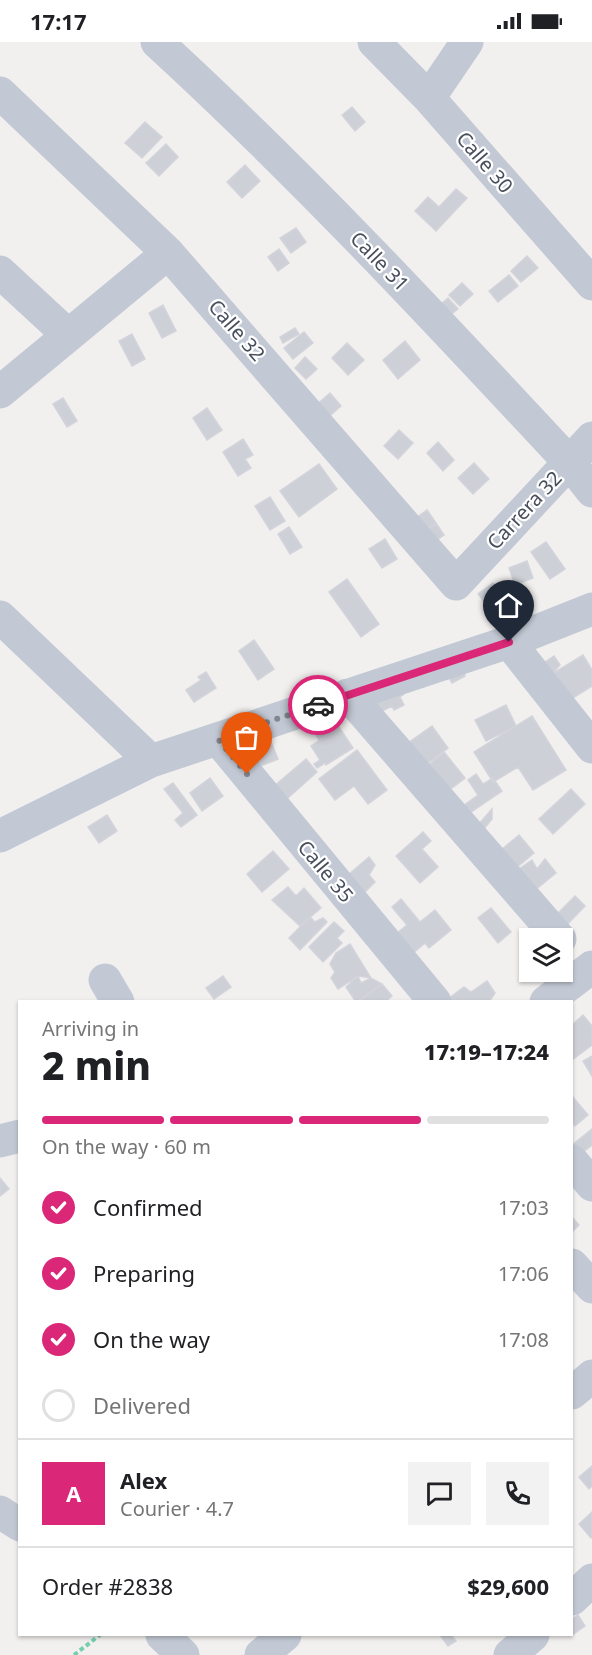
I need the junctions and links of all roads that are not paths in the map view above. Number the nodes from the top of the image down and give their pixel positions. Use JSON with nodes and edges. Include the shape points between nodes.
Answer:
{"nodes":[{"id":1,"x":157,"y":42,"type":"edge"},
{"id":2,"x":374,"y":42,"type":"edge"},
{"id":3,"x":467,"y":42,"type":"edge"},
{"id":4,"x":0,"y":93,"type":"edge"},
{"id":5,"x":429,"y":98,"type":"junction"},
{"id":6,"x":168,"y":253,"type":"junction"},
{"id":7,"x":0,"y":272,"type":"edge"},
{"id":8,"x":592,"y":285,"type":"edge"},
{"id":9,"x":67,"y":334,"type":"junction"},
{"id":10,"x":0,"y":392,"type":"edge"},
{"id":11,"x":592,"y":438,"type":"edge"},
{"id":12,"x":569,"y":462,"type":"junction"},
{"id":13,"x":592,"y":491,"type":"edge"},
{"id":14,"x":456,"y":584,"type":"joint"},
{"id":15,"x":592,"y":609,"type":"edge"},
{"id":16,"x":0,"y":617,"type":"edge"},
{"id":17,"x":509,"y":642,"type":"junction"},
{"id":18,"x":348,"y":695,"type":"junction"},
{"id":19,"x":218,"y":739,"type":"junction"},
{"id":20,"x":592,"y":747,"type":"edge"},
{"id":21,"x":151,"y":761,"type":"junction"},
{"id":22,"x":0,"y":836,"type":"edge"},
{"id":23,"x":551,"y":928,"type":"edge"},
{"id":24,"x":573,"y":953,"type":"edge"},
{"id":25,"x":590,"y":971,"type":"edge"},
{"id":26,"x":433,"y":1000,"type":"edge"},
{"id":27,"x":549,"y":1000,"type":"edge"},
{"id":28,"x":18,"y":1136,"type":"edge"},
{"id":29,"x":0,"y":1141,"type":"edge"},
{"id":30,"x":573,"y":1162,"type":"edge"},
{"id":31,"x":592,"y":1185,"type":"edge"},
{"id":32,"x":573,"y":1266,"type":"edge"},
{"id":33,"x":592,"y":1287,"type":"edge"},
{"id":34,"x":0,"y":1512,"type":"edge"},
{"id":35,"x":18,"y":1524,"type":"edge"},
{"id":36,"x":592,"y":1580,"type":"edge"},
{"id":37,"x":573,"y":1598,"type":"edge"},
{"id":38,"x":163,"y":1636,"type":"edge"},
{"id":39,"x":284,"y":1636,"type":"edge"},
{"id":40,"x":183,"y":1655,"type":"edge"},
{"id":41,"x":261,"y":1655,"type":"edge"}],
"edges":[{"from":1,"to":12,"type":"street","name":"Calle 31","via":[[380,259]]},
{"from":2,"to":5,"type":"street","name":"Calle 30"},
{"from":3,"to":5,"type":"street"},
{"from":4,"to":6,"type":"street","name":"Calle 32"},
{"from":5,"to":8,"type":"street","name":"Calle 30"},
{"from":6,"to":9,"type":"street"},
{"from":6,"to":14,"type":"street","name":"Calle 32"},
{"from":7,"to":9,"type":"street"},
{"from":9,"to":10,"type":"street"},
{"from":11,"to":12,"type":"street","name":"Carrera 32"},
{"from":12,"to":13,"type":"street","name":"Calle 31"},
{"from":12,"to":14,"type":"street","name":"Carrera 32"},
{"from":15,"to":17,"type":"street"},
{"from":16,"to":21,"type":"street"},
{"from":17,"to":18,"type":"street"},
{"from":17,"to":20,"type":"street"},
{"from":18,"to":19,"type":"street"},
{"from":18,"to":23,"type":"street"},
{"from":19,"to":21,"type":"street"},
{"from":19,"to":26,"type":"street","name":"Calle 35"},
{"from":21,"to":22,"type":"street"},
{"from":24,"to":25,"type":"street"},
{"from":25,"to":27,"type":"street"},
{"from":28,"to":29,"type":"street"},
{"from":30,"to":31,"type":"street"},
{"from":32,"to":33,"type":"street"},
{"from":34,"to":35,"type":"street"},
{"from":36,"to":37,"type":"street"},
{"from":38,"to":40,"type":"street"},
{"from":39,"to":41,"type":"street"}]}
